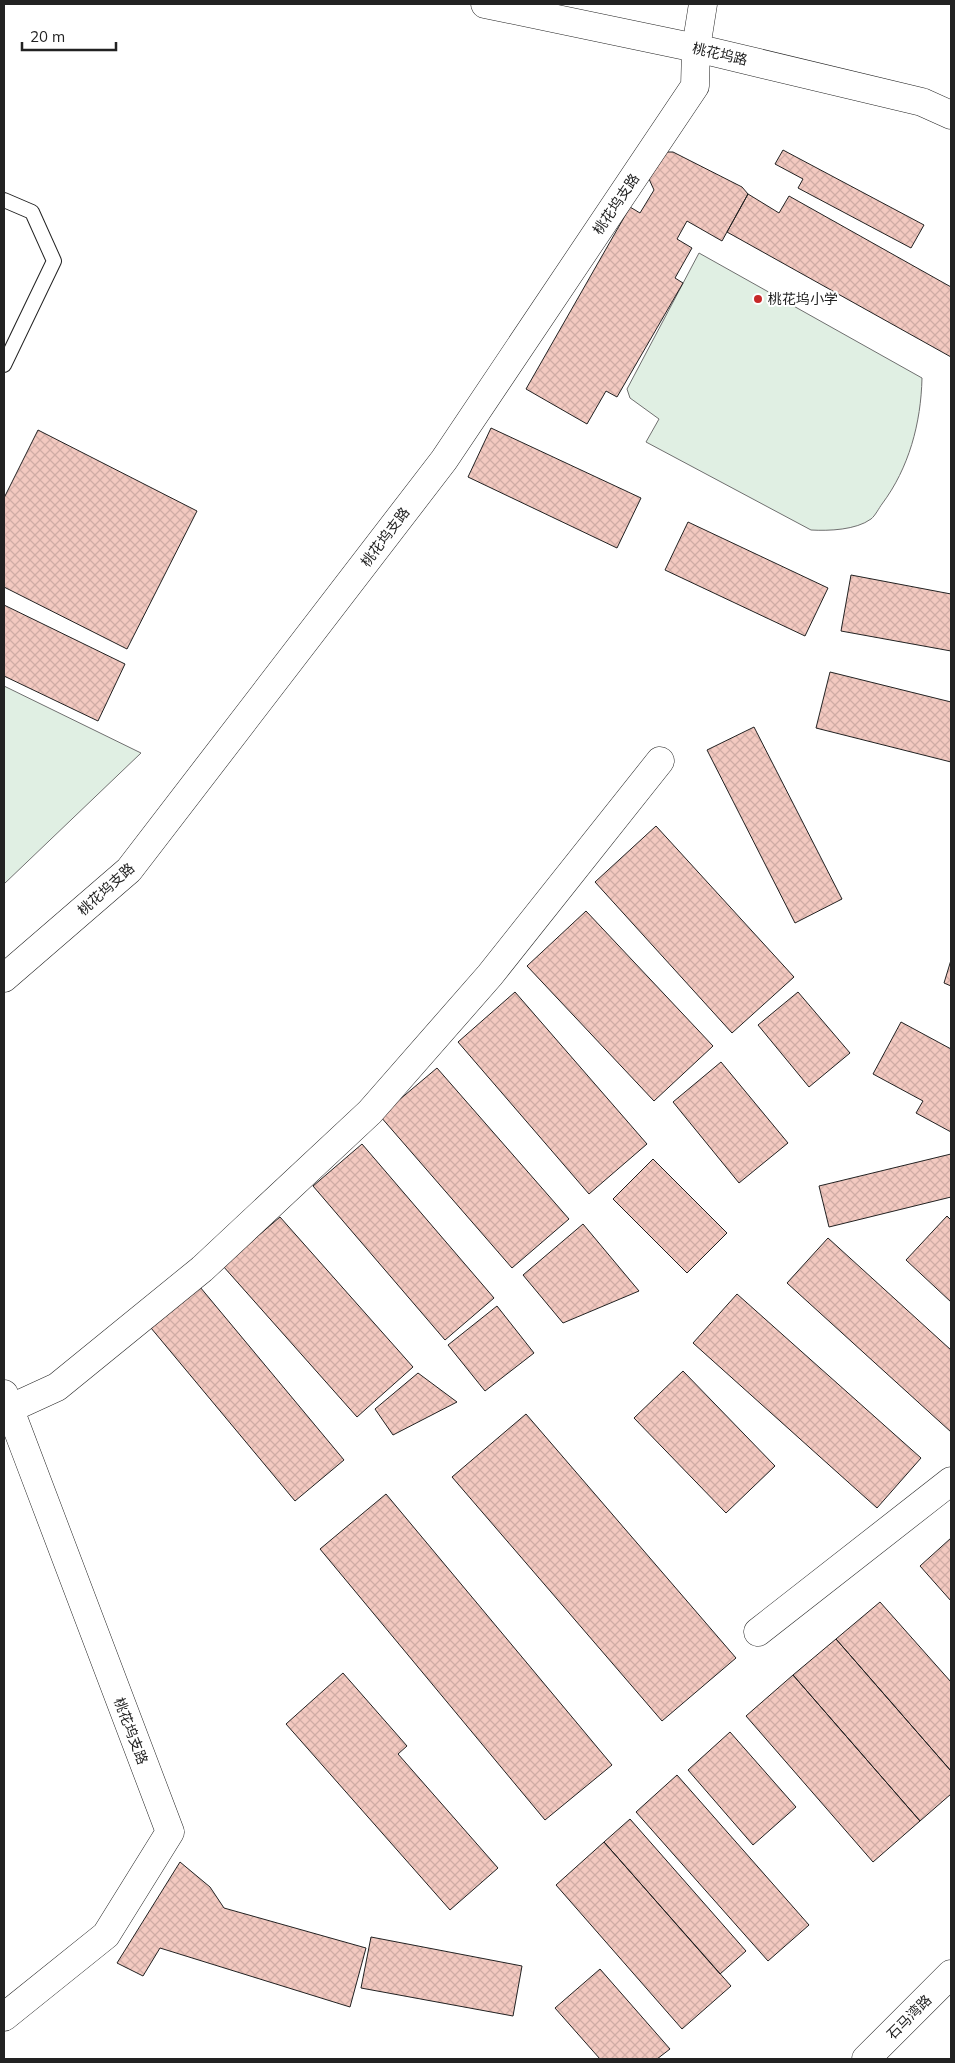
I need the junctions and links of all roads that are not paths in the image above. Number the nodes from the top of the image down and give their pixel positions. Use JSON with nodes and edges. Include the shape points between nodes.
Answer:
{"nodes":[{"id":1,"x":485,"y":4,"type":"edge"},
{"id":2,"x":702,"y":4,"type":"edge"},
{"id":3,"x":696,"y":48,"type":"junction"},
{"id":4,"x":951,"y":115,"type":"edge"},
{"id":5,"x":4,"y":200,"type":"edge"},
{"id":6,"x":4,"y":365,"type":"edge"},
{"id":7,"x":660,"y":761,"type":"dead end"},
{"id":8,"x":4,"y":978,"type":"edge"},
{"id":9,"x":7,"y":1401,"type":"edge"},
{"id":10,"x":951,"y":1481,"type":"edge"},
{"id":11,"x":758,"y":1632,"type":"dead end"},
{"id":12,"x":951,"y":1974,"type":"edge"},
{"id":13,"x":4,"y":2017,"type":"edge"},
{"id":14,"x":866,"y":2059,"type":"edge"}],
"edges":[{"from":1,"to":3,"type":"street","name":"桃花坞路"},
{"from":2,"to":3,"type":"street","name":"桃花坞支路"},
{"from":3,"to":4,"type":"street","name":"桃花坞路","via":[[922,102]]},
{"from":3,"to":8,"type":"street","name":"桃花坞支路","via":[[695,86],[444,460],[129,870]]},
{"from":5,"to":6,"type":"lane","via":[[32,212],[54,261]]},
{"from":7,"to":9,"type":"street","via":[[490,974],[370,1112],[202,1269],[57,1387]]},
{"from":9,"to":13,"type":"street","name":"桃花坞支路","via":[[170,1832],[106,1935]]},
{"from":10,"to":11,"type":"street"},
{"from":12,"to":14,"type":"street","name":"石马湾路"}]}
